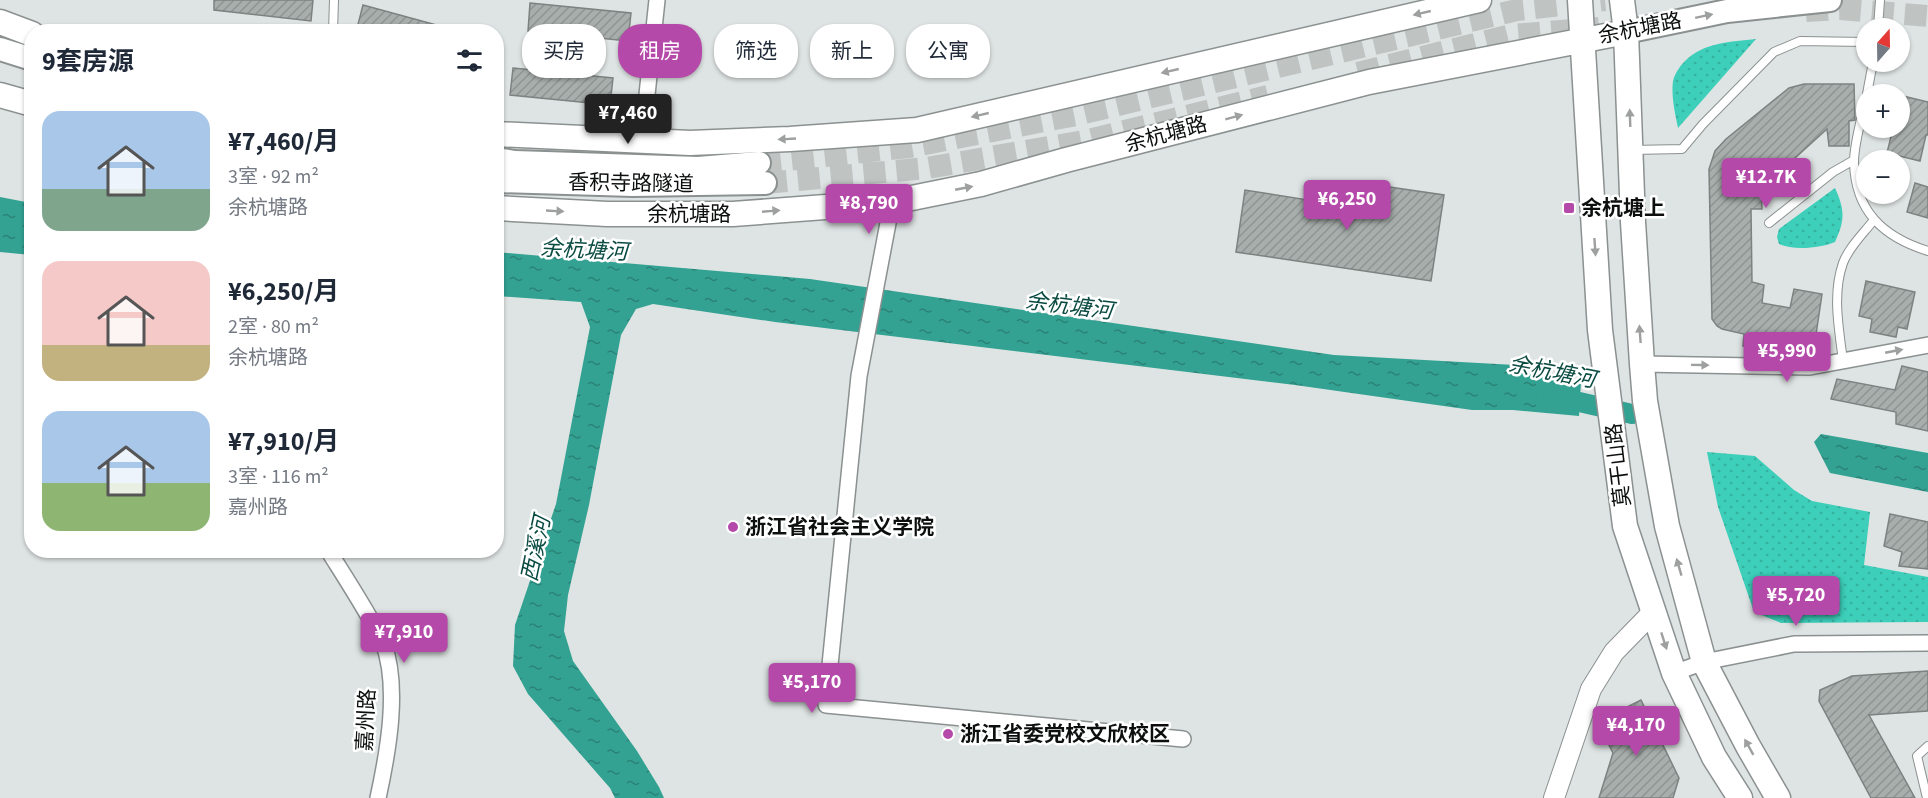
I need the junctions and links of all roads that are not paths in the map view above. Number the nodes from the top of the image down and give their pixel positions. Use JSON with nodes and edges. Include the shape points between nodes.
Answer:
{"nodes":[{"id":1,"x":334,"y":0,"type":"edge"},
{"id":2,"x":657,"y":0,"type":"edge"},
{"id":3,"x":1479,"y":0,"type":"edge"},
{"id":4,"x":1580,"y":0,"type":"edge"},
{"id":5,"x":1622,"y":0,"type":"edge"},
{"id":6,"x":1830,"y":0,"type":"tunnel mouth"},
{"id":7,"x":1880,"y":0,"type":"edge"},
{"id":8,"x":1879,"y":18,"type":"edge"},
{"id":9,"x":0,"y":22,"type":"edge"},
{"id":10,"x":333,"y":24,"type":"edge"},
{"id":11,"x":24,"y":31,"type":"edge"},
{"id":12,"x":1626,"y":32,"type":"junction"},
{"id":13,"x":1581,"y":40,"type":"junction"},
{"id":14,"x":1856,"y":42,"type":"edge"},
{"id":15,"x":0,"y":49,"type":"edge"},
{"id":16,"x":24,"y":56,"type":"edge"},
{"id":17,"x":0,"y":95,"type":"edge"},
{"id":18,"x":24,"y":102,"type":"edge"},
{"id":19,"x":504,"y":134,"type":"edge"},
{"id":20,"x":1858,"y":138,"type":"edge"},
{"id":21,"x":642,"y":142,"type":"junction"},
{"id":22,"x":1631,"y":150,"type":"junction"},
{"id":23,"x":504,"y":160,"type":"edge"},
{"id":24,"x":1854,"y":160,"type":"junction"},
{"id":25,"x":504,"y":181,"type":"edge"},
{"id":26,"x":892,"y":202,"type":"junction"},
{"id":27,"x":504,"y":208,"type":"edge"},
{"id":28,"x":1873,"y":221,"type":"junction"},
{"id":29,"x":1769,"y":223,"type":"dead end"},
{"id":30,"x":1928,"y":250,"type":"edge"},
{"id":31,"x":1928,"y":345,"type":"edge"},
{"id":32,"x":1843,"y":361,"type":"junction"},
{"id":33,"x":1642,"y":364,"type":"junction"},
{"id":34,"x":333,"y":558,"type":"edge"},
{"id":35,"x":1654,"y":611,"type":"junction"},
{"id":36,"x":1928,"y":643,"type":"edge"},
{"id":37,"x":1704,"y":662,"type":"junction"},
{"id":38,"x":1674,"y":673,"type":"junction"},
{"id":39,"x":1183,"y":739,"type":"dead end"},
{"id":40,"x":1928,"y":746,"type":"edge"},
{"id":41,"x":378,"y":798,"type":"edge"},
{"id":42,"x":1554,"y":798,"type":"edge"},
{"id":43,"x":1740,"y":798,"type":"edge"},
{"id":44,"x":1779,"y":798,"type":"edge"},
{"id":45,"x":1927,"y":798,"type":"edge"}],
"edges":[{"from":1,"to":10,"type":"lane"},
{"from":2,"to":21,"type":"street"},
{"from":3,"to":21,"type":"main road","one_way":true,"via":[[917,130],[690,144]]},
{"from":4,"to":13,"type":"main road","name":"莫干山路"},
{"from":5,"to":12,"type":"main road","name":"莫干山路"},
{"from":12,"to":6,"type":"main road","name":"余杭塘路","one_way":true,"via":[[1727,10]]},
{"from":7,"to":8,"type":"lane"},
{"from":9,"to":11,"type":"main road"},
{"from":12,"to":13,"type":"main road","name":"余杭塘路"},
{"from":22,"to":12,"type":"main road","name":"莫干山路","one_way":true},
{"from":26,"to":13,"type":"main road","name":"余杭塘路","one_way":true,"via":[[981,184],[1369,81]]},
{"from":13,"to":35,"type":"main road","name":"莫干山路","one_way":true,"via":[[1600,330],[1625,526]]},
{"from":14,"to":22,"type":"lane","via":[[1800,42],[1774,52],[1682,149]]},
{"from":15,"to":16,"type":"main road"},
{"from":17,"to":18,"type":"main road"},
{"from":19,"to":21,"type":"main road"},
{"from":20,"to":24,"type":"lane"},
{"from":33,"to":22,"type":"main road","name":"莫干山路","one_way":true},
{"from":23,"to":25,"type":"main road","name":"香积寺路隧道","via":[[762,173],[633,185]]},
{"from":24,"to":28,"type":"lane","via":[[1857,190]]},
{"from":24,"to":29,"type":"lane"},
{"from":27,"to":26,"type":"main road","name":"余杭塘路","one_way":true,"via":[[608,214],[733,214]]},
{"from":26,"to":39,"type":"street","via":[[859,376],[826,705]]},
{"from":28,"to":30,"type":"lane","via":[[1908,244]]},
{"from":28,"to":32,"type":"lane","via":[[1844,262],[1838,289]]},
{"from":32,"to":31,"type":"street","one_way":true},
{"from":33,"to":32,"type":"street","one_way":true,"via":[[1810,368]]},
{"from":37,"to":33,"type":"main road","name":"莫干山路","one_way":true,"via":[[1667,526]]},
{"from":34,"to":41,"type":"street","name":"嘉州路","via":[[383,642],[389,673],[392,710]]},
{"from":35,"to":38,"type":"main road","name":"莫干山路","one_way":true},
{"from":35,"to":42,"type":"street","via":[[1614,652],[1591,689]]},
{"from":36,"to":37,"type":"street","via":[[1794,644]]},
{"from":37,"to":38,"type":"street"},
{"from":44,"to":37,"type":"main road","name":"莫干山路","one_way":true},
{"from":38,"to":43,"type":"main road","name":"莫干山路","via":[[1714,757]]},
{"from":40,"to":45,"type":"lane","via":[[1917,756]]}]}
